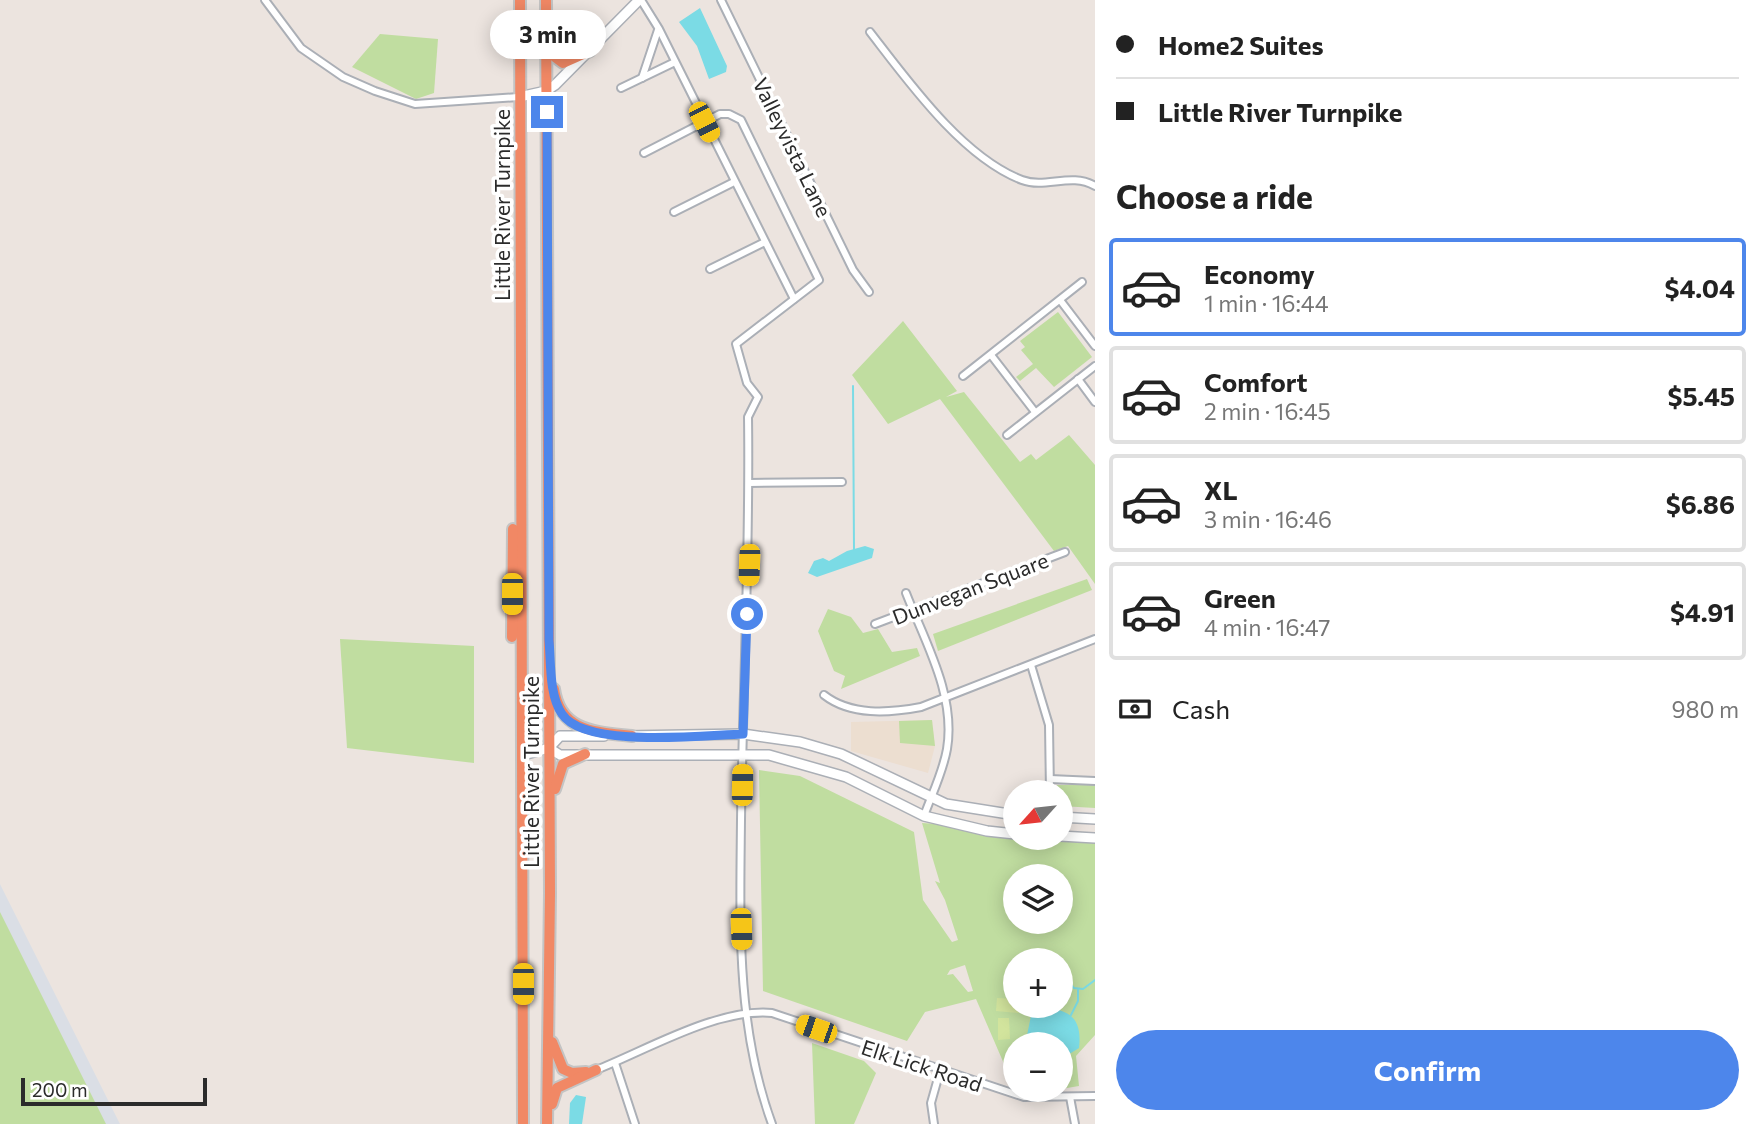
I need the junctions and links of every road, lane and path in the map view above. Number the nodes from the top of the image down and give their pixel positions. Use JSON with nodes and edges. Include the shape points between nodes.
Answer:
{"nodes":[{"id":1,"x":265,"y":0,"type":"edge"},
{"id":2,"x":520,"y":0,"type":"edge"},
{"id":3,"x":546,"y":0,"type":"edge"},
{"id":4,"x":640,"y":0,"type":"edge"},
{"id":5,"x":721,"y":0,"type":"edge"},
{"id":6,"x":546,"y":21,"type":"junction"},
{"id":7,"x":659,"y":29,"type":"junction"},
{"id":8,"x":870,"y":32,"type":"dead end"},
{"id":9,"x":590,"y":51,"type":"junction"},
{"id":10,"x":675,"y":62,"type":"junction"},
{"id":11,"x":642,"y":78,"type":"junction"},
{"id":12,"x":621,"y":88,"type":"dead end"},
{"id":13,"x":546,"y":91,"type":"junction"},
{"id":14,"x":520,"y":97,"type":"junction"},
{"id":15,"x":704,"y":122,"type":"junction"},
{"id":16,"x":644,"y":153,"type":"dead end"},
{"id":17,"x":734,"y":182,"type":"junction"},
{"id":18,"x":1095,"y":186,"type":"edge"},
{"id":19,"x":674,"y":212,"type":"dead end"},
{"id":20,"x":765,"y":242,"type":"junction"},
{"id":21,"x":710,"y":269,"type":"dead end"},
{"id":22,"x":1082,"y":282,"type":"dead end"},
{"id":23,"x":869,"y":292,"type":"dead end"},
{"id":24,"x":794,"y":299,"type":"junction"},
{"id":25,"x":1060,"y":300,"type":"junction"},
{"id":26,"x":1095,"y":346,"type":"edge"},
{"id":27,"x":991,"y":355,"type":"junction"},
{"id":28,"x":1095,"y":366,"type":"edge"},
{"id":29,"x":963,"y":376,"type":"dead end"},
{"id":30,"x":1078,"y":379,"type":"junction"},
{"id":31,"x":1095,"y":402,"type":"edge"},
{"id":32,"x":1035,"y":412,"type":"junction"},
{"id":33,"x":1007,"y":435,"type":"dead end"},
{"id":34,"x":842,"y":482,"type":"dead end"},
{"id":35,"x":749,"y":483,"type":"junction"},
{"id":36,"x":520,"y":492,"type":"junction"},
{"id":37,"x":1065,"y":552,"type":"dead end"},
{"id":38,"x":906,"y":593,"type":"dead end"},
{"id":39,"x":913,"y":611,"type":"junction"},
{"id":40,"x":875,"y":624,"type":"dead end"},
{"id":41,"x":512,"y":637,"type":"dead end"},
{"id":42,"x":1095,"y":639,"type":"edge"},
{"id":43,"x":549,"y":640,"type":"junction"},
{"id":44,"x":1031,"y":665,"type":"junction"},
{"id":45,"x":824,"y":695,"type":"dead end"},
{"id":46,"x":946,"y":699,"type":"junction"},
{"id":47,"x":743,"y":734,"type":"junction"},
{"id":48,"x":632,"y":736,"type":"junction"},
{"id":49,"x":549,"y":748,"type":"junction"},
{"id":50,"x":585,"y":754,"type":"junction"},
{"id":51,"x":742,"y":754,"type":"junction"},
{"id":52,"x":523,"y":755,"type":"junction"},
{"id":53,"x":1051,"y":779,"type":"joint"},
{"id":54,"x":1095,"y":781,"type":"edge"},
{"id":55,"x":931,"y":797,"type":"junction"},
{"id":56,"x":1003,"y":813,"type":"edge"},
{"id":57,"x":924,"y":816,"type":"junction"},
{"id":58,"x":1073,"y":818,"type":"edge"},
{"id":59,"x":1095,"y":819,"type":"edge"},
{"id":60,"x":550,"y":820,"type":"junction"},
{"id":61,"x":1003,"y":833,"type":"edge"},
{"id":62,"x":1073,"y":837,"type":"edge"},
{"id":63,"x":1095,"y":838,"type":"edge"},
{"id":64,"x":744,"y":1013,"type":"junction"},
{"id":65,"x":549,"y":1030,"type":"junction"},
{"id":66,"x":615,"y":1063,"type":"junction"},
{"id":67,"x":596,"y":1070,"type":"junction"},
{"id":68,"x":940,"y":1071,"type":"junction"},
{"id":69,"x":1003,"y":1090,"type":"edge"},
{"id":70,"x":1095,"y":1096,"type":"edge"},
{"id":71,"x":1073,"y":1097,"type":"edge"},
{"id":72,"x":1071,"y":1102,"type":"edge"},
{"id":73,"x":523,"y":1124,"type":"edge"},
{"id":74,"x":548,"y":1124,"type":"edge"},
{"id":75,"x":635,"y":1124,"type":"edge"},
{"id":76,"x":772,"y":1124,"type":"edge"},
{"id":77,"x":934,"y":1124,"type":"edge"},
{"id":78,"x":1075,"y":1124,"type":"edge"}],
"edges":[{"from":1,"to":14,"type":"street","via":[[301,48],[343,77],[375,91],[415,104]]},
{"from":2,"to":14,"type":"highway","name":"Little River Turnpike"},
{"from":3,"to":6,"type":"highway","name":"Little River Turnpike"},
{"from":4,"to":7,"type":"street"},
{"from":4,"to":9,"type":"street"},
{"from":5,"to":23,"type":"street","name":"Valleyvista Lane","via":[[855,274]]},
{"from":6,"to":9,"type":"highway","via":[[557,60],[571,62]]},
{"from":6,"to":13,"type":"highway","name":"Little River Turnpike"},
{"from":7,"to":10,"type":"street"},
{"from":7,"to":11,"type":"street"},
{"from":8,"to":18,"type":"street","via":[[943,122],[1010,174],[1027,182],[1078,179]]},
{"from":9,"to":13,"type":"street"},
{"from":10,"to":11,"type":"street"},
{"from":10,"to":15,"type":"street"},
{"from":11,"to":12,"type":"street"},
{"from":13,"to":14,"type":"street"},
{"from":13,"to":43,"type":"highway","name":"Little River Turnpike"},
{"from":14,"to":36,"type":"highway","name":"Little River Turnpike"},
{"from":15,"to":16,"type":"street"},
{"from":15,"to":17,"type":"street"},
{"from":15,"to":24,"type":"street","via":[[729,114],[744,125],[819,280]]},
{"from":17,"to":19,"type":"street"},
{"from":17,"to":20,"type":"street"},
{"from":20,"to":21,"type":"street"},
{"from":20,"to":24,"type":"street"},
{"from":22,"to":25,"type":"street"},
{"from":24,"to":35,"type":"street","via":[[736,344],[747,383],[758,397],[748,417]]},
{"from":25,"to":26,"type":"street"},
{"from":25,"to":27,"type":"street"},
{"from":27,"to":29,"type":"street"},
{"from":27,"to":32,"type":"street"},
{"from":28,"to":30,"type":"street"},
{"from":30,"to":31,"type":"street"},
{"from":30,"to":32,"type":"street"},
{"from":32,"to":33,"type":"street"},
{"from":34,"to":35,"type":"street"},
{"from":35,"to":47,"type":"street"},
{"from":36,"to":41,"type":"highway","via":[[513,530]]},
{"from":36,"to":52,"type":"highway","name":"Little River Turnpike"},
{"from":37,"to":39,"type":"street","name":"Dunvegan Square"},
{"from":38,"to":39,"type":"street"},
{"from":39,"to":40,"type":"street","name":"Dunvegan Square"},
{"from":39,"to":46,"type":"street"},
{"from":42,"to":44,"type":"street"},
{"from":43,"to":48,"type":"highway","via":[[556,698],[564,717],[586,730]]},
{"from":43,"to":49,"type":"highway","name":"Little River Turnpike"},
{"from":44,"to":46,"type":"street"},
{"from":44,"to":53,"type":"street","via":[[1049,725]]},
{"from":45,"to":46,"type":"street","via":[[836,704],[876,711],[906,710]]},
{"from":46,"to":55,"type":"street","via":[[947,748]]},
{"from":47,"to":48,"type":"street"},
{"from":47,"to":51,"type":"street"},
{"from":47,"to":55,"type":"street","via":[[822,747]]},
{"from":48,"to":49,"type":"street","via":[[560,736]]},
{"from":49,"to":50,"type":"street","via":[[560,755]]},
{"from":49,"to":52,"type":"street"},
{"from":49,"to":60,"type":"highway","name":"Little River Turnpike"},
{"from":50,"to":51,"type":"street"},
{"from":50,"to":60,"type":"highway","via":[[559,768]]},
{"from":51,"to":57,"type":"street","via":[[769,755],[827,769]]},
{"from":51,"to":64,"type":"street"},
{"from":52,"to":73,"type":"highway","name":"Little River Turnpike"},
{"from":53,"to":54,"type":"street"},
{"from":55,"to":56,"type":"street","via":[[946,804]]},
{"from":55,"to":57,"type":"street"},
{"from":57,"to":61,"type":"street"},
{"from":58,"to":59,"type":"street"},
{"from":60,"to":65,"type":"highway","name":"Little River Turnpike"},
{"from":62,"to":63,"type":"street"},
{"from":64,"to":66,"type":"street","name":"Elk Lick Road"},
{"from":64,"to":68,"type":"street","name":"Elk Lick Road","via":[[772,1013]]},
{"from":64,"to":76,"type":"street"},
{"from":65,"to":67,"type":"highway","via":[[563,1069],[572,1073]]},
{"from":65,"to":74,"type":"highway","name":"Little River Turnpike"},
{"from":66,"to":67,"type":"street","name":"Elk Lick Road"},
{"from":66,"to":75,"type":"street"},
{"from":67,"to":74,"type":"highway","via":[[557,1088]]},
{"from":68,"to":69,"type":"street","name":"Elk Lick Road"},
{"from":68,"to":77,"type":"street","via":[[931,1103]]},
{"from":70,"to":71,"type":"street","name":"Elk Lick Road"},
{"from":72,"to":78,"type":"street"}]}
